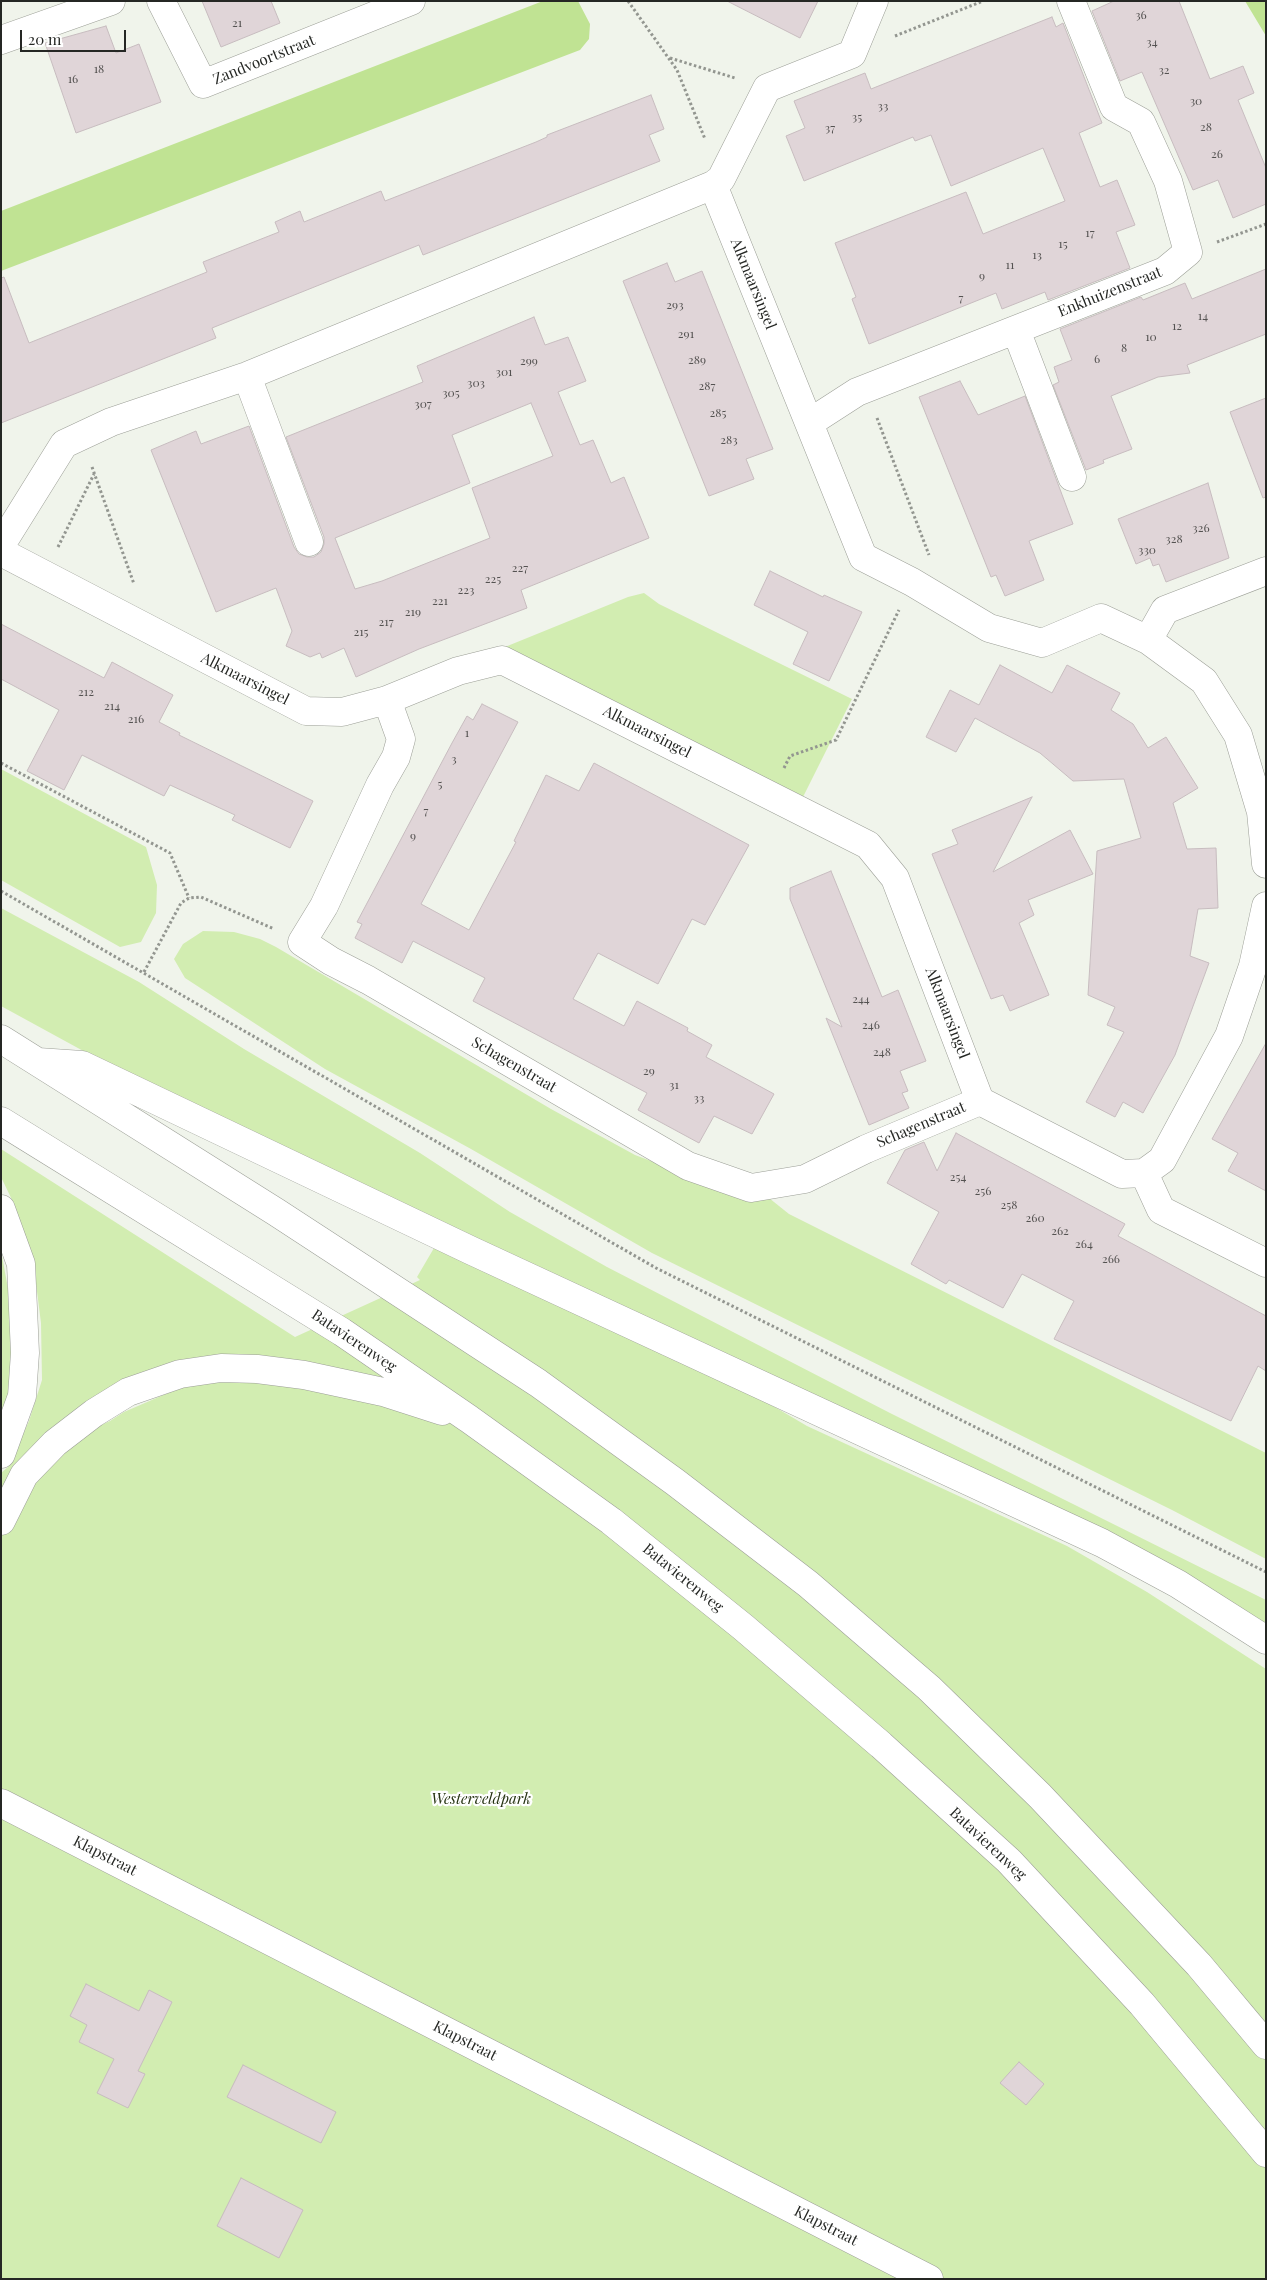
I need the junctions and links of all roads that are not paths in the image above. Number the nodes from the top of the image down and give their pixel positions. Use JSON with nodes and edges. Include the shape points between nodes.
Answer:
{"nodes":[{"id":1,"x":111,"y":1,"type":"edge"},
{"id":2,"x":161,"y":1,"type":"edge"},
{"id":3,"x":411,"y":1,"type":"edge"},
{"id":4,"x":874,"y":1,"type":"edge"},
{"id":5,"x":1072,"y":1,"type":"edge"},
{"id":6,"x":1,"y":40,"type":"edge"},
{"id":7,"x":717,"y":182,"type":"junction"},
{"id":8,"x":1016,"y":330,"type":"junction"},
{"id":9,"x":247,"y":376,"type":"junction"},
{"id":10,"x":808,"y":423,"type":"junction"},
{"id":11,"x":1072,"y":478,"type":"dead end"},
{"id":12,"x":309,"y":542,"type":"dead end"},
{"id":13,"x":1,"y":545,"type":"edge"},
{"id":14,"x":1,"y":552,"type":"edge"},
{"id":15,"x":1266,"y":571,"type":"edge"},
{"id":16,"x":1148,"y":640,"type":"junction"},
{"id":17,"x":387,"y":700,"type":"junction"},
{"id":18,"x":1266,"y":864,"type":"edge"},
{"id":19,"x":1266,"y":906,"type":"edge"},
{"id":20,"x":1,"y":1039,"type":"edge"},
{"id":21,"x":34,"y":1061,"type":"junction"},
{"id":22,"x":980,"y":1101,"type":"junction"},
{"id":23,"x":1,"y":1121,"type":"edge"},
{"id":24,"x":1144,"y":1173,"type":"junction"},
{"id":25,"x":1,"y":1209,"type":"edge"},
{"id":26,"x":1266,"y":1263,"type":"edge"},
{"id":27,"x":470,"y":1420,"type":"junction"},
{"id":28,"x":1,"y":1454,"type":"edge"},
{"id":29,"x":1,"y":1520,"type":"edge"},
{"id":30,"x":1266,"y":1640,"type":"edge"},
{"id":31,"x":1,"y":1803,"type":"edge"},
{"id":32,"x":1266,"y":2045,"type":"edge"},
{"id":33,"x":1266,"y":2153,"type":"edge"},
{"id":34,"x":929,"y":2279,"type":"edge"}],
"edges":[{"from":1,"to":6,"type":"street"},
{"from":2,"to":3,"type":"street","name":"Zandvoortstraat","via":[[203,84]]},
{"from":4,"to":7,"type":"street","via":[[852,54],[767,88]]},
{"from":5,"to":8,"type":"street","name":"Enkhuizenstraat","via":[[1114,107],[1141,122],[1168,180],[1188,252],[1165,271]]},
{"from":7,"to":9,"type":"street"},
{"from":7,"to":10,"type":"street","name":"Alkmaarsingel"},
{"from":8,"to":10,"type":"street","name":"Enkhuizenstraat","via":[[857,392]]},
{"from":8,"to":11,"type":"street"},
{"from":9,"to":12,"type":"street"},
{"from":9,"to":13,"type":"street","via":[[111,422],[64,444]]},
{"from":10,"to":16,"type":"street","name":"Alkmaarsingel","via":[[863,557],[989,628],[1042,643],[1101,618]]},
{"from":14,"to":17,"type":"street","name":"Alkmaarsingel","via":[[306,711],[342,712]]},
{"from":15,"to":16,"type":"street","via":[[1165,610]]},
{"from":16,"to":18,"type":"street","name":"Alkmaarsingel","via":[[1204,681],[1238,735],[1261,812]]},
{"from":17,"to":22,"type":"street","name":"Alkmaarsingel","via":[[458,671],[502,660],[868,845],[895,878]]},
{"from":17,"to":22,"type":"street","name":"Schagenstraat","via":[[401,740],[396,757],[324,906],[302,942],[331,962],[368,980],[688,1166],[751,1188],[805,1179],[866,1149]]},
{"from":19,"to":24,"type":"street","via":[[1253,966],[1229,1036],[1162,1160]]},
{"from":20,"to":21,"type":"street"},
{"from":21,"to":30,"type":"street","via":[[82,1065],[479,1254],[1094,1539],[1178,1584]]},
{"from":21,"to":32,"type":"street","via":[[276,1212],[538,1383],[808,1584],[929,1688],[1040,1796],[1199,1965]]},
{"from":22,"to":24,"type":"street","via":[[1122,1174]]},
{"from":23,"to":27,"type":"street","name":"Batavierenweg","via":[[342,1332]]},
{"from":24,"to":26,"type":"street","via":[[1162,1210]]},
{"from":25,"to":28,"type":"street","via":[[21,1264],[25,1353],[22,1396]]},
{"from":27,"to":29,"type":"street","via":[[383,1392],[304,1375],[221,1368],[180,1374],[128,1392],[55,1443],[24,1475]]},
{"from":27,"to":33,"type":"street","name":"Batavierenweg","via":[[611,1521],[743,1627],[881,1745],[1008,1861],[1142,2004]]},
{"from":31,"to":34,"type":"street","name":"Klapstraat"}]}
